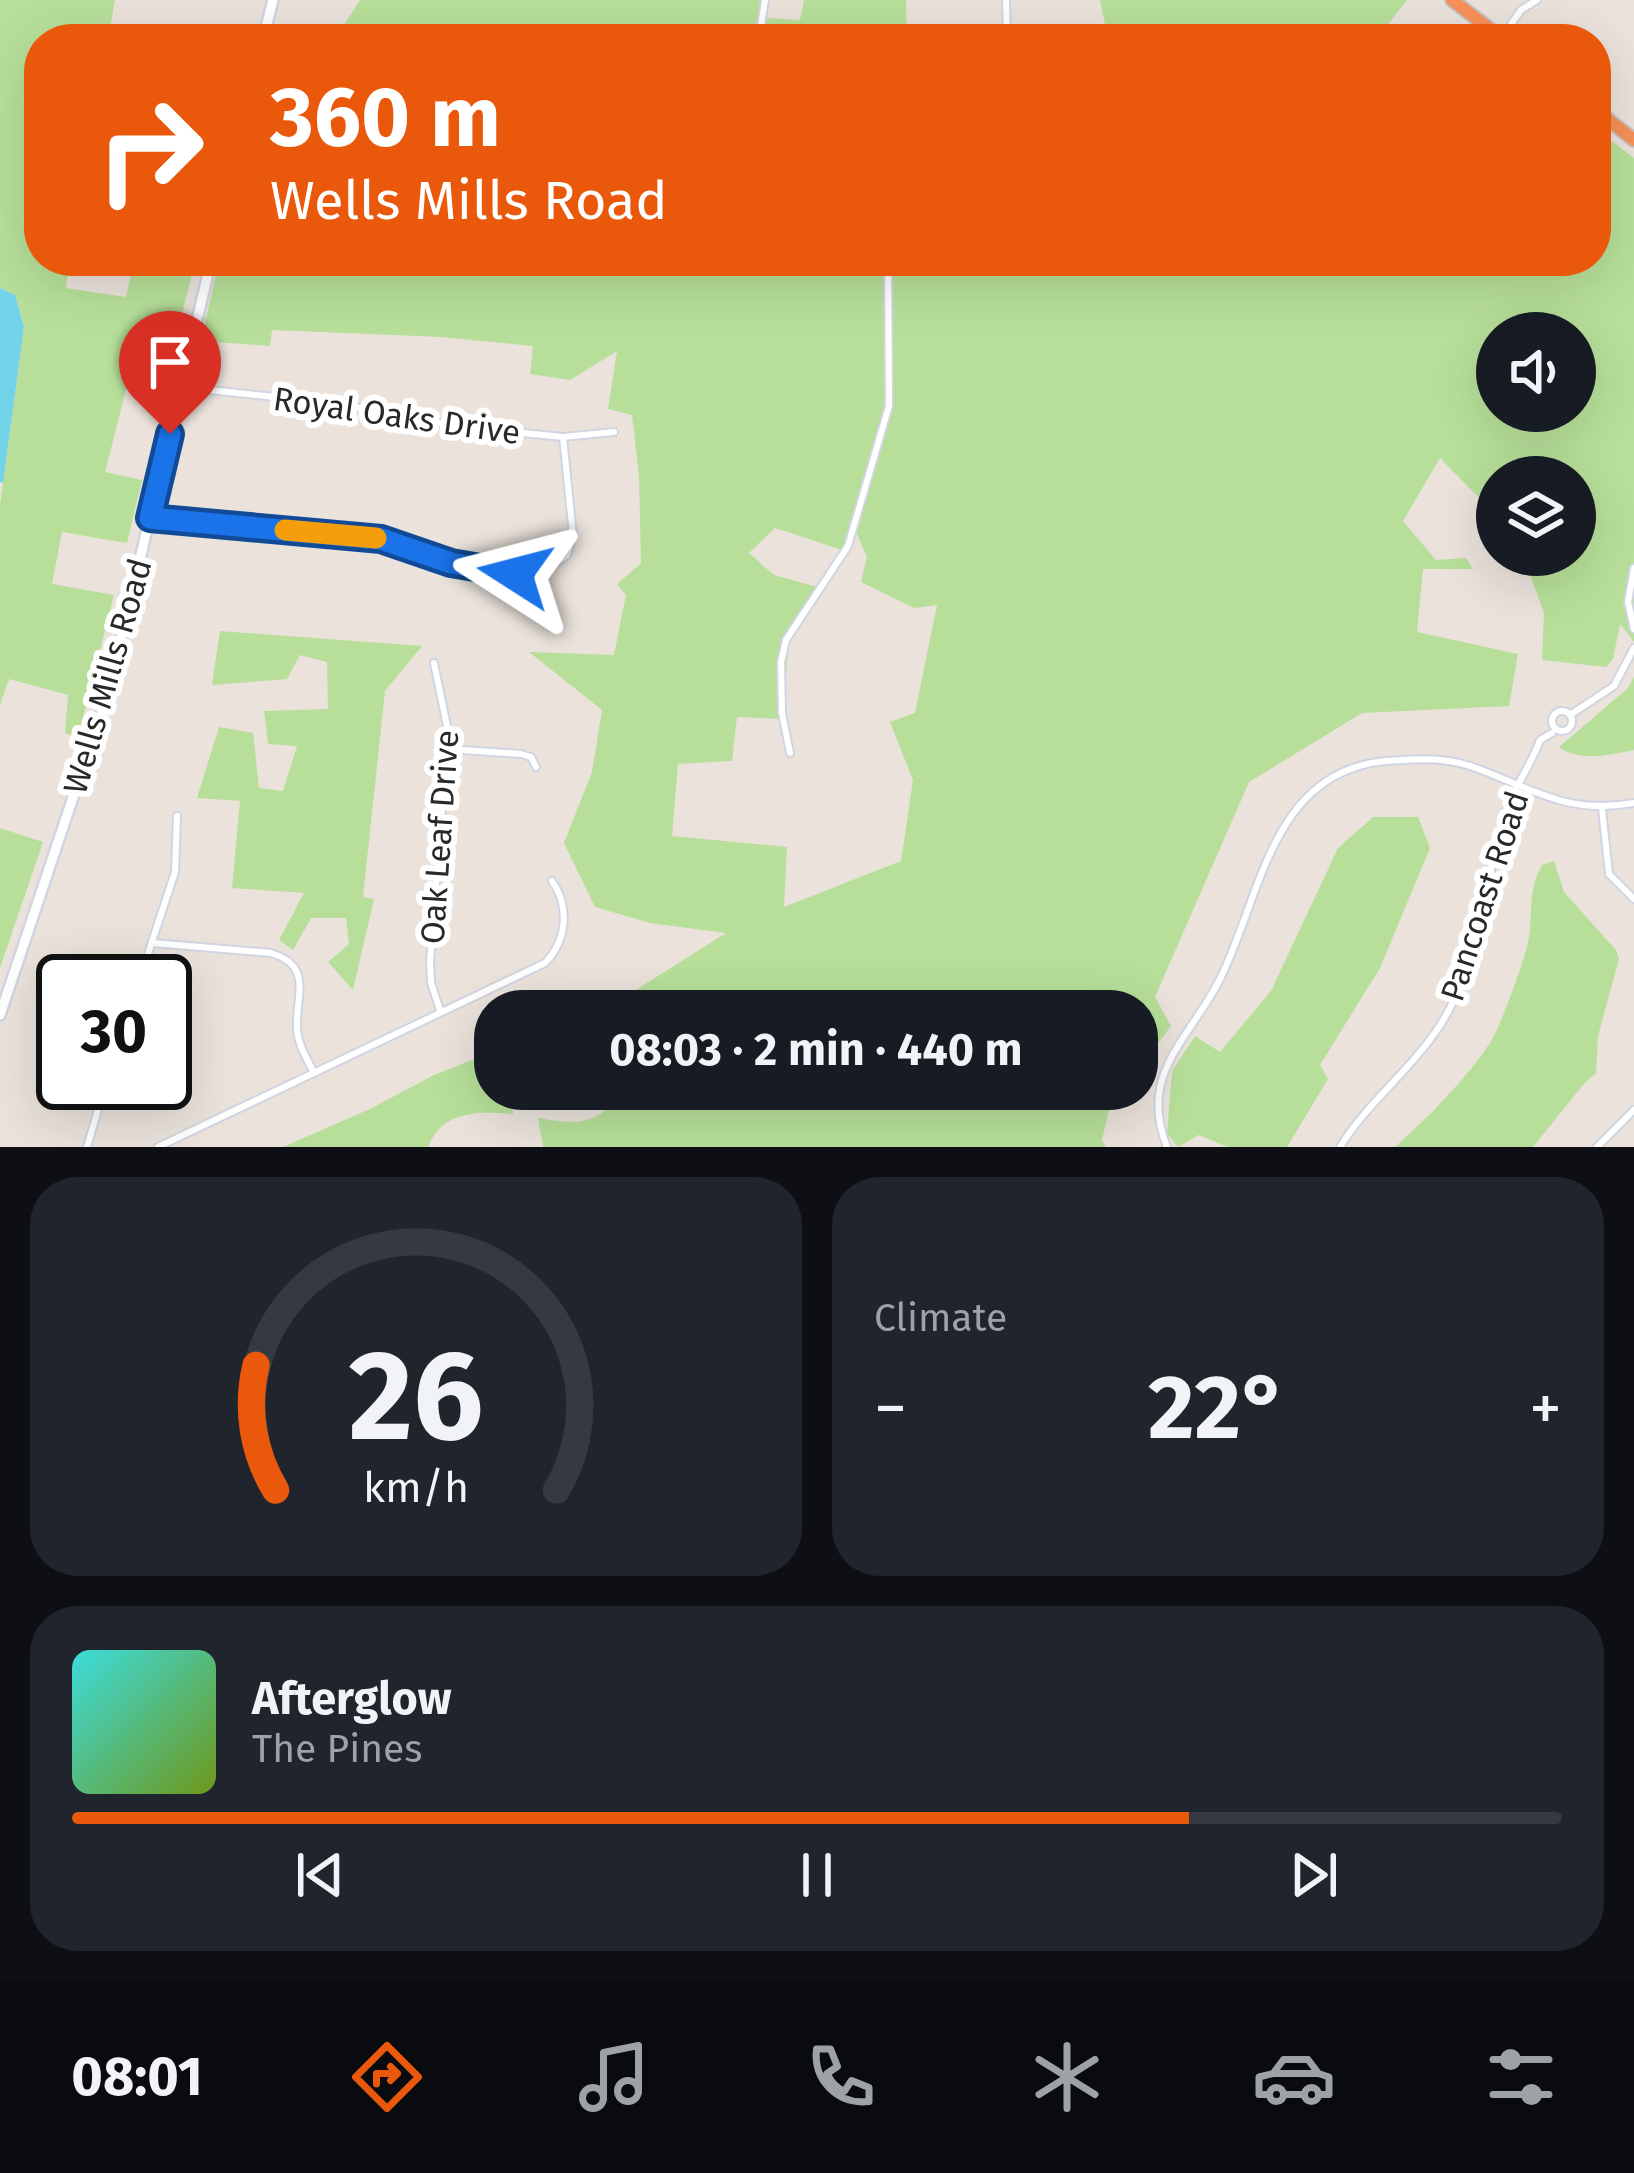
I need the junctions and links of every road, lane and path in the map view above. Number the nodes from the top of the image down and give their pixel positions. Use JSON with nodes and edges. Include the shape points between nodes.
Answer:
{"nodes":[{"id":1,"x":1452,"y":0,"type":"edge"},
{"id":2,"x":1537,"y":0,"type":"edge"},
{"id":3,"x":1483,"y":24,"type":"edge"},
{"id":4,"x":1512,"y":24,"type":"edge"},
{"id":5,"x":208,"y":276,"type":"edge"},
{"id":6,"x":888,"y":276,"type":"edge"},
{"id":7,"x":182,"y":386,"type":"junction"},
{"id":8,"x":614,"y":432,"type":"dead end"},
{"id":9,"x":563,"y":437,"type":"junction"},
{"id":10,"x":150,"y":518,"type":"junction"},
{"id":11,"x":1634,"y":568,"type":"edge"},
{"id":12,"x":1634,"y":629,"type":"edge"},
{"id":13,"x":1634,"y":648,"type":"edge"},
{"id":14,"x":434,"y":663,"type":"dead end"},
{"id":15,"x":1570,"y":715,"type":"junction"},
{"id":16,"x":1553,"y":730,"type":"junction"},
{"id":17,"x":447,"y":749,"type":"junction"},
{"id":18,"x":790,"y":753,"type":"dead end"},
{"id":19,"x":536,"y":767,"type":"dead end"},
{"id":20,"x":1517,"y":785,"type":"junction"},
{"id":21,"x":1634,"y":803,"type":"edge"},
{"id":22,"x":1602,"y":809,"type":"junction"},
{"id":23,"x":177,"y":816,"type":"dead end"},
{"id":24,"x":552,"y":881,"type":"dead end"},
{"id":25,"x":1634,"y":898,"type":"edge"},
{"id":26,"x":153,"y":943,"type":"junction"},
{"id":27,"x":149,"y":954,"type":"edge"},
{"id":28,"x":440,"y":1010,"type":"junction"},
{"id":29,"x":0,"y":1015,"type":"edge"},
{"id":30,"x":314,"y":1073,"type":"junction"},
{"id":31,"x":98,"y":1110,"type":"edge"},
{"id":32,"x":1634,"y":1110,"type":"edge"},
{"id":33,"x":87,"y":1147,"type":"edge"},
{"id":34,"x":158,"y":1147,"type":"edge"},
{"id":35,"x":1167,"y":1147,"type":"edge"},
{"id":36,"x":1340,"y":1147,"type":"edge"},
{"id":37,"x":1597,"y":1147,"type":"edge"}],
"edges":[{"from":1,"to":3,"type":"highway"},
{"from":2,"to":4,"type":"street"},
{"from":5,"to":7,"type":"main road","name":"Wells Mills Road"},
{"from":6,"to":18,"type":"street","via":[[889,406],[848,546],[786,640],[781,662]]},
{"from":7,"to":9,"type":"street","name":"Royal Oaks Drive"},
{"from":7,"to":10,"type":"main road","name":"Wells Mills Road"},
{"from":8,"to":9,"type":"street","name":"Royal Oaks Drive"},
{"from":9,"to":10,"type":"street","via":[[573,535],[560,562],[533,574],[451,563],[381,539]]},
{"from":10,"to":29,"type":"main road","name":"Wells Mills Road","via":[[102,716]]},
{"from":11,"to":12,"type":"street"},
{"from":13,"to":15,"type":"street","via":[[1614,686]]},
{"from":14,"to":17,"type":"street","name":"Oak Leaf Drive"},
{"from":15,"to":16,"type":"street","via":[[1568,729]]},
{"from":15,"to":16,"type":"street","via":[[1556,713]]},
{"from":16,"to":20,"type":"street","name":"Pancoast Road"},
{"from":17,"to":19,"type":"street","via":[[520,754]]},
{"from":17,"to":28,"type":"street","name":"Oak Leaf Drive","via":[[430,961]]},
{"from":20,"to":22,"type":"street"},
{"from":20,"to":35,"type":"street","via":[[1417,756],[1369,763],[1303,800],[1263,862],[1218,984],[1160,1079]]},
{"from":20,"to":36,"type":"street","name":"Pancoast Road","via":[[1448,1012]]},
{"from":21,"to":22,"type":"street"},
{"from":22,"to":25,"type":"street","via":[[1609,874]]},
{"from":23,"to":26,"type":"street","via":[[175,872]]},
{"from":24,"to":28,"type":"street","via":[[564,922],[553,955]]},
{"from":26,"to":27,"type":"street"},
{"from":26,"to":30,"type":"street","via":[[288,959],[299,980],[298,1036]]},
{"from":28,"to":30,"type":"street"},
{"from":30,"to":34,"type":"street"},
{"from":31,"to":33,"type":"street"},
{"from":32,"to":37,"type":"street"}]}
